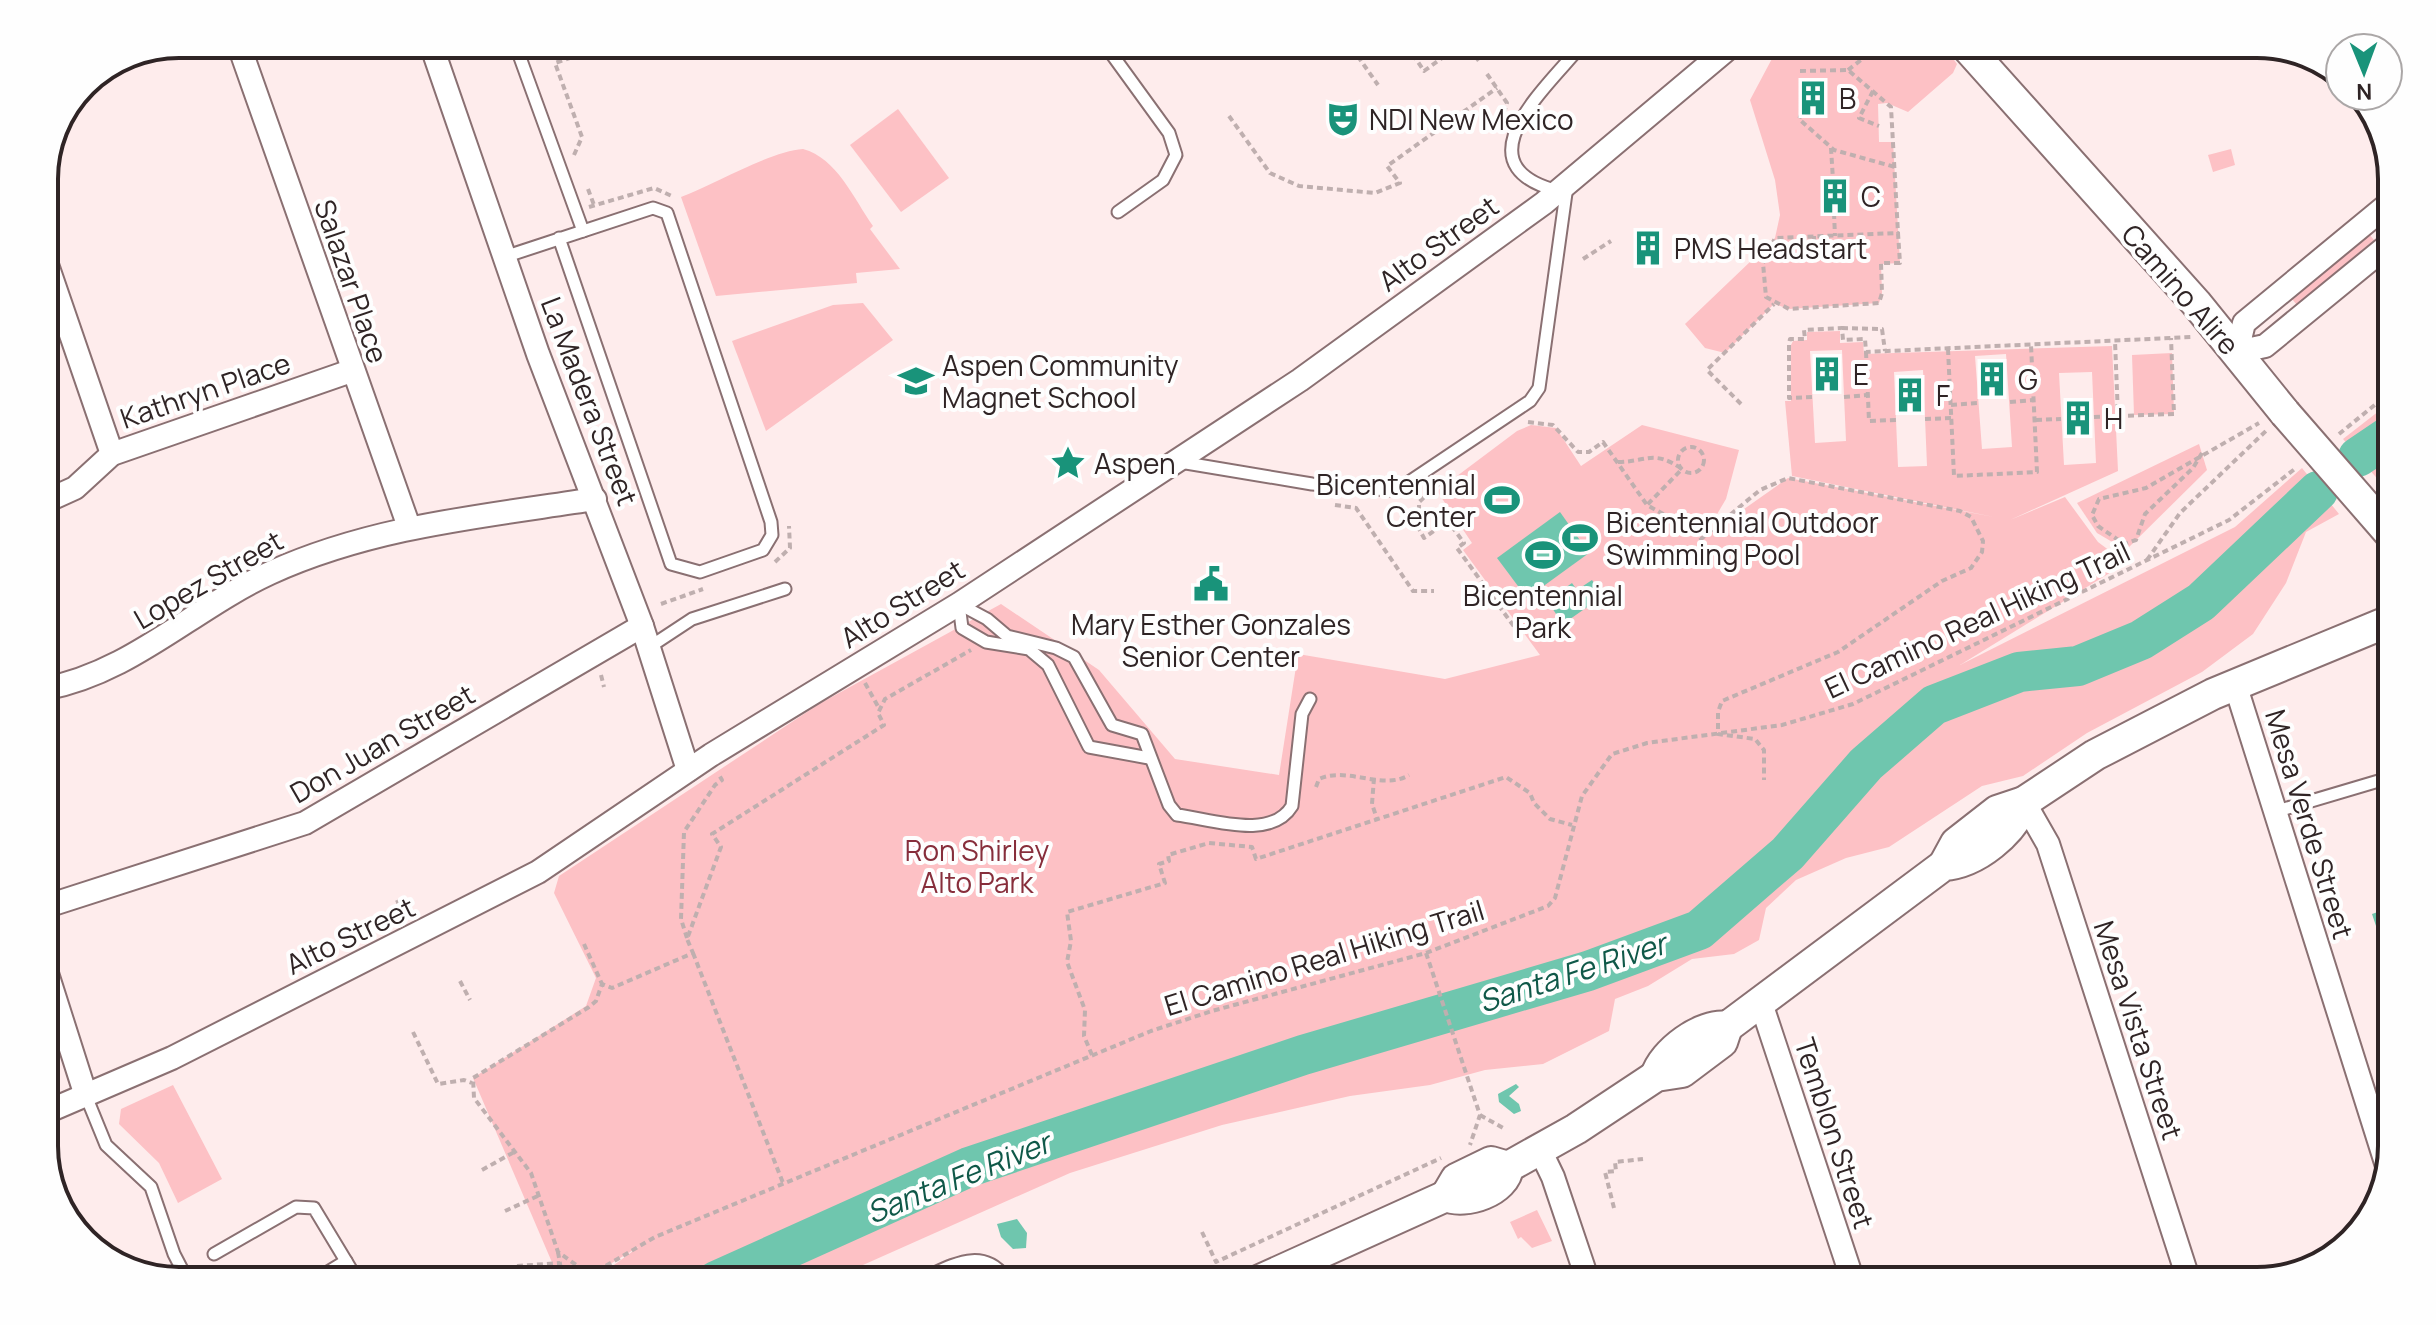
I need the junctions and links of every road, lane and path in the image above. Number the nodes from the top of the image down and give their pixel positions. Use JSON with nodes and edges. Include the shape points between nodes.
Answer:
{"nodes":[{"id":1,"x":243,"y":58,"type":"edge"},
{"id":2,"x":436,"y":58,"type":"edge"},
{"id":3,"x":520,"y":58,"type":"edge"},
{"id":4,"x":570,"y":58,"type":"edge"},
{"id":5,"x":1115,"y":58,"type":"edge"},
{"id":6,"x":1358,"y":58,"type":"edge"},
{"id":7,"x":1415,"y":58,"type":"edge"},
{"id":8,"x":1442,"y":58,"type":"edge"},
{"id":9,"x":1477,"y":58,"type":"edge"},
{"id":10,"x":1571,"y":58,"type":"edge"},
{"id":11,"x":1717,"y":58,"type":"edge"},
{"id":12,"x":1864,"y":58,"type":"edge"},
{"id":13,"x":1977,"y":58,"type":"edge"},
{"id":14,"x":1479,"y":61,"type":"dead end"},
{"id":15,"x":1848,"y":70,"type":"junction"},
{"id":16,"x":1800,"y":71,"type":"dead end"},
{"id":17,"x":1487,"y":74,"type":"dead end"},
{"id":18,"x":1378,"y":85,"type":"dead end"},
{"id":19,"x":1497,"y":88,"type":"junction"},
{"id":20,"x":1873,"y":91,"type":"junction"},
{"id":21,"x":1802,"y":113,"type":"dead end"},
{"id":22,"x":1229,"y":116,"type":"dead end"},
{"id":23,"x":1502,"y":118,"type":"dead end"},
{"id":24,"x":1879,"y":126,"type":"dead end"},
{"id":25,"x":1831,"y":146,"type":"junction"},
{"id":26,"x":579,"y":167,"type":"dead end"},
{"id":27,"x":1895,"y":167,"type":"junction"},
{"id":28,"x":584,"y":180,"type":"dead end"},
{"id":29,"x":1833,"y":180,"type":"dead end"},
{"id":30,"x":1563,"y":187,"type":"junction"},
{"id":31,"x":594,"y":205,"type":"dead end"},
{"id":32,"x":1118,"y":212,"type":"dead end"},
{"id":33,"x":1834,"y":213,"type":"dead end"},
{"id":34,"x":2378,"y":213,"type":"edge"},
{"id":35,"x":583,"y":231,"type":"junction"},
{"id":36,"x":1898,"y":233,"type":"junction"},
{"id":37,"x":1814,"y":236,"type":"junction"},
{"id":38,"x":1835,"y":236,"type":"junction"},
{"id":39,"x":559,"y":238,"type":"junction"},
{"id":40,"x":1611,"y":241,"type":"dead end"},
{"id":41,"x":2378,"y":253,"type":"edge"},
{"id":42,"x":504,"y":257,"type":"junction"},
{"id":43,"x":1583,"y":259,"type":"dead end"},
{"id":44,"x":1815,"y":264,"type":"dead end"},
{"id":45,"x":58,"y":297,"type":"edge"},
{"id":46,"x":1774,"y":303,"type":"junction"},
{"id":47,"x":1842,"y":328,"type":"junction"},
{"id":48,"x":2198,"y":337,"type":"dead end"},
{"id":49,"x":2171,"y":338,"type":"junction"},
{"id":50,"x":2115,"y":341,"type":"junction"},
{"id":51,"x":2031,"y":345,"type":"junction"},
{"id":52,"x":1948,"y":349,"type":"junction"},
{"id":53,"x":1885,"y":351,"type":"junction"},
{"id":54,"x":1866,"y":352,"type":"junction"},
{"id":55,"x":2237,"y":352,"type":"junction"},
{"id":56,"x":351,"y":371,"type":"junction"},
{"id":57,"x":1868,"y":395,"type":"junction"},
{"id":58,"x":1812,"y":397,"type":"dead end"},
{"id":59,"x":1844,"y":397,"type":"dead end"},
{"id":60,"x":2034,"y":400,"type":"junction"},
{"id":61,"x":2010,"y":402,"type":"dead end"},
{"id":62,"x":2378,"y":402,"type":"edge"},
{"id":63,"x":1978,"y":403,"type":"dead end"},
{"id":64,"x":1741,"y":404,"type":"dead end"},
{"id":65,"x":1951,"y":405,"type":"junction"},
{"id":66,"x":2118,"y":416,"type":"junction"},
{"id":67,"x":2094,"y":417,"type":"dead end"},
{"id":68,"x":1952,"y":418,"type":"junction"},
{"id":69,"x":1925,"y":419,"type":"dead end"},
{"id":70,"x":2061,"y":419,"type":"dead end"},
{"id":71,"x":1896,"y":420,"type":"dead end"},
{"id":72,"x":2034,"y":420,"type":"junction"},
{"id":73,"x":2274,"y":420,"type":"junction"},
{"id":74,"x":1517,"y":427,"type":"dead end"},
{"id":75,"x":2339,"y":434,"type":"dead end"},
{"id":76,"x":2202,"y":453,"type":"junction"},
{"id":77,"x":112,"y":454,"type":"junction"},
{"id":78,"x":1617,"y":461,"type":"junction"},
{"id":79,"x":1179,"y":462,"type":"junction"},
{"id":80,"x":2296,"y":468,"type":"dead end"},
{"id":81,"x":1682,"y":469,"type":"junction"},
{"id":82,"x":1449,"y":477,"type":"dead end"},
{"id":83,"x":58,"y":496,"type":"edge"},
{"id":84,"x":595,"y":499,"type":"junction"},
{"id":85,"x":1335,"y":505,"type":"dead end"},
{"id":86,"x":1647,"y":505,"type":"junction"},
{"id":87,"x":2378,"y":522,"type":"edge"},
{"id":88,"x":409,"y":527,"type":"junction"},
{"id":89,"x":2146,"y":562,"type":"junction"},
{"id":90,"x":785,"y":589,"type":"dead end"},
{"id":91,"x":1434,"y":591,"type":"dead end"},
{"id":92,"x":959,"y":604,"type":"junction"},
{"id":93,"x":2378,"y":626,"type":"edge"},
{"id":94,"x":1518,"y":632,"type":"dead end"},
{"id":95,"x":645,"y":637,"type":"junction"},
{"id":96,"x":972,"y":650,"type":"dead end"},
{"id":97,"x":864,"y":681,"type":"dead end"},
{"id":98,"x":2235,"y":684,"type":"junction"},
{"id":99,"x":58,"y":686,"type":"edge"},
{"id":100,"x":1310,"y":699,"type":"dead end"},
{"id":101,"x":880,"y":710,"type":"junction"},
{"id":102,"x":1718,"y":734,"type":"junction"},
{"id":103,"x":1149,"y":758,"type":"junction"},
{"id":104,"x":688,"y":770,"type":"junction"},
{"id":105,"x":717,"y":771,"type":"dead end"},
{"id":106,"x":1409,"y":775,"type":"dead end"},
{"id":107,"x":1374,"y":778,"type":"junction"},
{"id":108,"x":1764,"y":780,"type":"dead end"},
{"id":109,"x":2378,"y":781,"type":"edge"},
{"id":110,"x":1316,"y":787,"type":"dead end"},
{"id":111,"x":2024,"y":802,"type":"junction"},
{"id":112,"x":2274,"y":812,"type":"junction"},
{"id":113,"x":1377,"y":819,"type":"junction"},
{"id":114,"x":1572,"y":825,"type":"junction"},
{"id":115,"x":397,"y":900,"type":"dead end"},
{"id":116,"x":58,"y":902,"type":"edge"},
{"id":117,"x":408,"y":926,"type":"dead end"},
{"id":118,"x":687,"y":939,"type":"junction"},
{"id":119,"x":584,"y":944,"type":"dead end"},
{"id":120,"x":693,"y":953,"type":"junction"},
{"id":121,"x":1426,"y":953,"type":"junction"},
{"id":122,"x":460,"y":981,"type":"dead end"},
{"id":123,"x":602,"y":984,"type":"junction"},
{"id":124,"x":470,"y":1000,"type":"dead end"},
{"id":125,"x":1761,"y":1003,"type":"junction"},
{"id":126,"x":58,"y":1008,"type":"edge"},
{"id":127,"x":413,"y":1032,"type":"dead end"},
{"id":128,"x":1092,"y":1055,"type":"junction"},
{"id":129,"x":472,"y":1083,"type":"junction"},
{"id":130,"x":86,"y":1096,"type":"junction"},
{"id":131,"x":58,"y":1107,"type":"edge"},
{"id":132,"x":1480,"y":1115,"type":"junction"},
{"id":133,"x":1505,"y":1129,"type":"dead end"},
{"id":134,"x":2378,"y":1138,"type":"edge"},
{"id":135,"x":1540,"y":1150,"type":"junction"},
{"id":136,"x":516,"y":1151,"type":"junction"},
{"id":137,"x":1457,"y":1151,"type":"dead end"},
{"id":138,"x":1444,"y":1156,"type":"dead end"},
{"id":139,"x":1643,"y":1159,"type":"dead end"},
{"id":140,"x":482,"y":1170,"type":"dead end"},
{"id":141,"x":783,"y":1183,"type":"junction"},
{"id":142,"x":540,"y":1195,"type":"junction"},
{"id":143,"x":1614,"y":1208,"type":"dead end"},
{"id":144,"x":505,"y":1211,"type":"dead end"},
{"id":145,"x":1202,"y":1232,"type":"dead end"},
{"id":146,"x":558,"y":1252,"type":"junction"},
{"id":147,"x":214,"y":1254,"type":"dead end"},
{"id":148,"x":346,"y":1261,"type":"junction"},
{"id":149,"x":560,"y":1263,"type":"junction"},
{"id":150,"x":517,"y":1266,"type":"dead end"},
{"id":151,"x":181,"y":1267,"type":"edge"},
{"id":152,"x":336,"y":1267,"type":"edge"},
{"id":153,"x":350,"y":1267,"type":"edge"},
{"id":154,"x":561,"y":1267,"type":"edge"},
{"id":155,"x":579,"y":1267,"type":"edge"},
{"id":156,"x":601,"y":1267,"type":"edge"},
{"id":157,"x":950,"y":1267,"type":"edge"},
{"id":158,"x":995,"y":1267,"type":"edge"},
{"id":159,"x":1289,"y":1267,"type":"edge"},
{"id":160,"x":1583,"y":1267,"type":"edge"},
{"id":161,"x":1848,"y":1267,"type":"edge"},
{"id":162,"x":2184,"y":1267,"type":"edge"}],
"edges":[{"from":1,"to":56,"type":"street","name":"Salazar Place"},
{"from":2,"to":42,"type":"street","name":"La Madera Street"},
{"from":3,"to":35,"type":"lane"},
{"from":4,"to":26,"type":"path","via":[[555,63],[582,137],[574,155]]},
{"from":5,"to":32,"type":"lane","via":[[1169,133],[1176,155],[1163,180]]},
{"from":6,"to":18,"type":"path"},
{"from":7,"to":8,"type":"path","via":[[1424,71]]},
{"from":9,"to":14,"type":"path"},
{"from":10,"to":30,"type":"lane","via":[[1521,117],[1512,159],[1530,184]]},
{"from":11,"to":30,"type":"street","name":"Alto Street"},
{"from":12,"to":15,"type":"path"},
{"from":13,"to":55,"type":"street","name":"Camino Alire"},
{"from":15,"to":16,"type":"path"},
{"from":15,"to":20,"type":"path"},
{"from":17,"to":19,"type":"path"},
{"from":19,"to":22,"type":"path","via":[[1387,166],[1400,183],[1375,193],[1299,186],[1270,173]]},
{"from":19,"to":23,"type":"path","via":[[1507,103]]},
{"from":20,"to":24,"type":"path","via":[[1859,118]]},
{"from":20,"to":27,"type":"path","via":[[1891,107]]},
{"from":21,"to":25,"type":"path","via":[[1799,119]]},
{"from":25,"to":27,"type":"path"},
{"from":25,"to":29,"type":"path"},
{"from":27,"to":36,"type":"path"},
{"from":28,"to":31,"type":"path"},
{"from":30,"to":79,"type":"street","name":"Alto Street"},
{"from":30,"to":79,"type":"lane","via":[[1539,388],[1530,401],[1403,486],[1389,490],[1312,484]]},
{"from":33,"to":38,"type":"path"},
{"from":34,"to":55,"type":"street","via":[[2244,323]]},
{"from":35,"to":39,"type":"lane"},
{"from":35,"to":39,"type":"lane","via":[[653,208],[667,213],[771,522],[772,535],[763,550],[700,572],[671,564]]},
{"from":36,"to":38,"type":"path"},
{"from":36,"to":46,"type":"path","via":[[1900,263],[1881,263],[1879,303],[1789,309]]},
{"from":37,"to":38,"type":"path"},
{"from":37,"to":44,"type":"path"},
{"from":37,"to":46,"type":"path","via":[[1775,238],[1763,263],[1766,297]]},
{"from":39,"to":42,"type":"lane"},
{"from":40,"to":43,"type":"path"},
{"from":41,"to":55,"type":"street","via":[[2265,346]]},
{"from":42,"to":84,"type":"street","name":"La Madera Street"},
{"from":45,"to":77,"type":"street"},
{"from":46,"to":64,"type":"path","via":[[1707,370]]},
{"from":47,"to":53,"type":"path","via":[[1882,329]]},
{"from":47,"to":54,"type":"path","via":[[1843,340],[1865,339]]},
{"from":47,"to":58,"type":"path","via":[[1804,330],[1805,339],[1790,339],[1789,398]]},
{"from":48,"to":49,"type":"path"},
{"from":49,"to":50,"type":"path"},
{"from":49,"to":66,"type":"path","via":[[2174,414]]},
{"from":50,"to":51,"type":"path"},
{"from":50,"to":66,"type":"path"},
{"from":51,"to":52,"type":"path"},
{"from":51,"to":60,"type":"path"},
{"from":52,"to":53,"type":"path"},
{"from":52,"to":65,"type":"path"},
{"from":53,"to":54,"type":"path"},
{"from":54,"to":57,"type":"path"},
{"from":55,"to":73,"type":"street","name":"Camino Alire"},
{"from":56,"to":77,"type":"street","name":"Kathryn Place"},
{"from":56,"to":88,"type":"street","name":"Salazar Place"},
{"from":57,"to":59,"type":"path"},
{"from":57,"to":71,"type":"path","via":[[1869,421]]},
{"from":60,"to":61,"type":"path"},
{"from":60,"to":72,"type":"path"},
{"from":62,"to":75,"type":"path"},
{"from":63,"to":65,"type":"path"},
{"from":65,"to":68,"type":"path"},
{"from":66,"to":67,"type":"path"},
{"from":68,"to":69,"type":"path"},
{"from":68,"to":72,"type":"path","via":[[1954,476],[2037,472]]},
{"from":70,"to":72,"type":"path"},
{"from":73,"to":76,"type":"path"},
{"from":73,"to":87,"type":"street","name":"Camino Alire","bridge":true},
{"from":73,"to":89,"type":"path","via":[[2180,513]]},
{"from":74,"to":78,"type":"path","via":[[1530,421],[1553,425],[1583,453],[1603,442]]},
{"from":76,"to":76,"type":"path","via":[[2146,488],[2099,499],[2092,515],[2098,526],[2124,544],[2136,540],[2145,514]]},
{"from":77,"to":83,"type":"street","name":"Kathryn Place","via":[[75,488]]},
{"from":78,"to":81,"type":"path","via":[[1649,457]]},
{"from":78,"to":86,"type":"path"},
{"from":79,"to":92,"type":"street","name":"Alto Street"},
{"from":80,"to":89,"type":"path","name":"El Camino Real Hiking Trail","via":[[2229,520]]},
{"from":81,"to":81,"type":"path","via":[[1678,460],[1684,448],[1701,450],[1700,469]]},
{"from":81,"to":86,"type":"path"},
{"from":82,"to":94,"type":"path","via":[[1419,502],[1419,529],[1424,538],[1448,521],[1464,543],[1457,548]]},
{"from":84,"to":88,"type":"street","name":"Lopez Street"},
{"from":84,"to":95,"type":"street","name":"La Madera Street"},
{"from":85,"to":91,"type":"path","via":[[1356,508],[1413,591]]},
{"from":86,"to":102,"type":"path","via":[[1701,539],[1760,490],[1788,478],[1960,511],[1979,531],[1982,552],[1971,568],[1942,581],[1838,652],[1722,701]]},
{"from":88,"to":99,"type":"street","name":"Lopez Street","via":[[313,554],[265,575],[123,662]]},
{"from":89,"to":102,"type":"path","name":"El Camino Real Hiking Trail","via":[[1853,704],[1782,725]]},
{"from":90,"to":95,"type":"lane"},
{"from":92,"to":103,"type":"lane","via":[[1007,636],[1074,657],[1112,725],[1142,734]]},
{"from":92,"to":103,"type":"lane","via":[[962,628],[986,642],[1038,653],[1089,747]]},
{"from":92,"to":104,"type":"street","name":"Alto Street"},
{"from":93,"to":98,"type":"street"},
{"from":95,"to":104,"type":"street","name":"La Madera Street"},
{"from":95,"to":116,"type":"street","name":"Don Juan Street","via":[[305,823]]},
{"from":96,"to":101,"type":"path","via":[[885,699]]},
{"from":97,"to":101,"type":"path"},
{"from":98,"to":111,"type":"street","via":[[2095,755]]},
{"from":98,"to":112,"type":"street","name":"Mesa Verde Street"},
{"from":100,"to":103,"type":"lane","via":[[1302,714],[1292,806],[1273,824],[1177,815]]},
{"from":101,"to":118,"type":"path","via":[[884,725],[712,834],[721,847]]},
{"from":102,"to":108,"type":"path","via":[[1755,739],[1764,750]]},
{"from":102,"to":114,"type":"path","name":"El Camino Real Hiking Trail","via":[[1647,743],[1612,754],[1582,796]]},
{"from":104,"to":130,"type":"street","name":"Alto Street","via":[[538,872],[172,1058]]},
{"from":105,"to":118,"type":"path","via":[[722,780],[684,832],[681,919]]},
{"from":106,"to":107,"type":"path"},
{"from":107,"to":110,"type":"path","via":[[1339,772],[1319,779]]},
{"from":107,"to":113,"type":"path"},
{"from":109,"to":112,"type":"lane"},
{"from":111,"to":125,"type":"street","via":[[1997,811],[1956,843],[1944,865]]},
{"from":111,"to":162,"type":"street","name":"Mesa Vista Street","via":[[2048,844]]},
{"from":112,"to":134,"type":"street","name":"Mesa Verde Street"},
{"from":113,"to":114,"type":"path","via":[[1506,777],[1530,793],[1550,819]]},
{"from":113,"to":128,"type":"path","via":[[1256,859],[1252,847],[1209,843],[1168,855],[1169,861],[1159,864],[1165,883],[1067,912],[1067,962],[1085,1010],[1084,1036]]},
{"from":114,"to":121,"type":"path","name":"El Camino Real Hiking Trail","via":[[1555,898],[1548,906]]},
{"from":115,"to":117,"type":"path"},
{"from":118,"to":120,"type":"path"},
{"from":119,"to":123,"type":"path"},
{"from":120,"to":123,"type":"path","via":[[612,988]]},
{"from":120,"to":141,"type":"path"},
{"from":121,"to":128,"type":"path","name":"El Camino Real Hiking Trail","via":[[1212,1011]]},
{"from":121,"to":132,"type":"path"},
{"from":122,"to":124,"type":"path"},
{"from":123,"to":129,"type":"path","via":[[589,1007]]},
{"from":125,"to":135,"type":"street","via":[[1727,1027],[1722,1042],[1682,1072],[1656,1076]]},
{"from":125,"to":161,"type":"street","name":"Temblon Street"},
{"from":126,"to":130,"type":"street"},
{"from":127,"to":129,"type":"path","via":[[438,1084]]},
{"from":128,"to":141,"type":"path","name":"El Camino Real Hiking Trail"},
{"from":129,"to":136,"type":"path","via":[[474,1098]]},
{"from":130,"to":131,"type":"street","name":"Alto Street"},
{"from":130,"to":151,"type":"lane","via":[[106,1145],[151,1187]]},
{"from":132,"to":133,"type":"path"},
{"from":132,"to":137,"type":"path","via":[[1470,1145]]},
{"from":135,"to":159,"type":"street","via":[[1508,1167],[1499,1184],[1466,1200],[1446,1196]]},
{"from":135,"to":160,"type":"street"},
{"from":136,"to":140,"type":"path"},
{"from":136,"to":142,"type":"path"},
{"from":138,"to":145,"type":"path","via":[[1216,1262]]},
{"from":139,"to":143,"type":"path","via":[[1615,1162],[1616,1171],[1605,1172]]},
{"from":141,"to":156,"type":"path","name":"El Camino Real Hiking Trail","via":[[655,1237]]},
{"from":142,"to":144,"type":"path"},
{"from":142,"to":146,"type":"path"},
{"from":146,"to":149,"type":"path"},
{"from":146,"to":155,"type":"path"},
{"from":147,"to":148,"type":"lane","via":[[296,1207],[314,1208]]},
{"from":148,"to":152,"type":"lane"},
{"from":148,"to":153,"type":"lane"},
{"from":149,"to":150,"type":"path"},
{"from":149,"to":154,"type":"path"},
{"from":157,"to":158,"type":"lane","via":[[972,1258]]}]}
